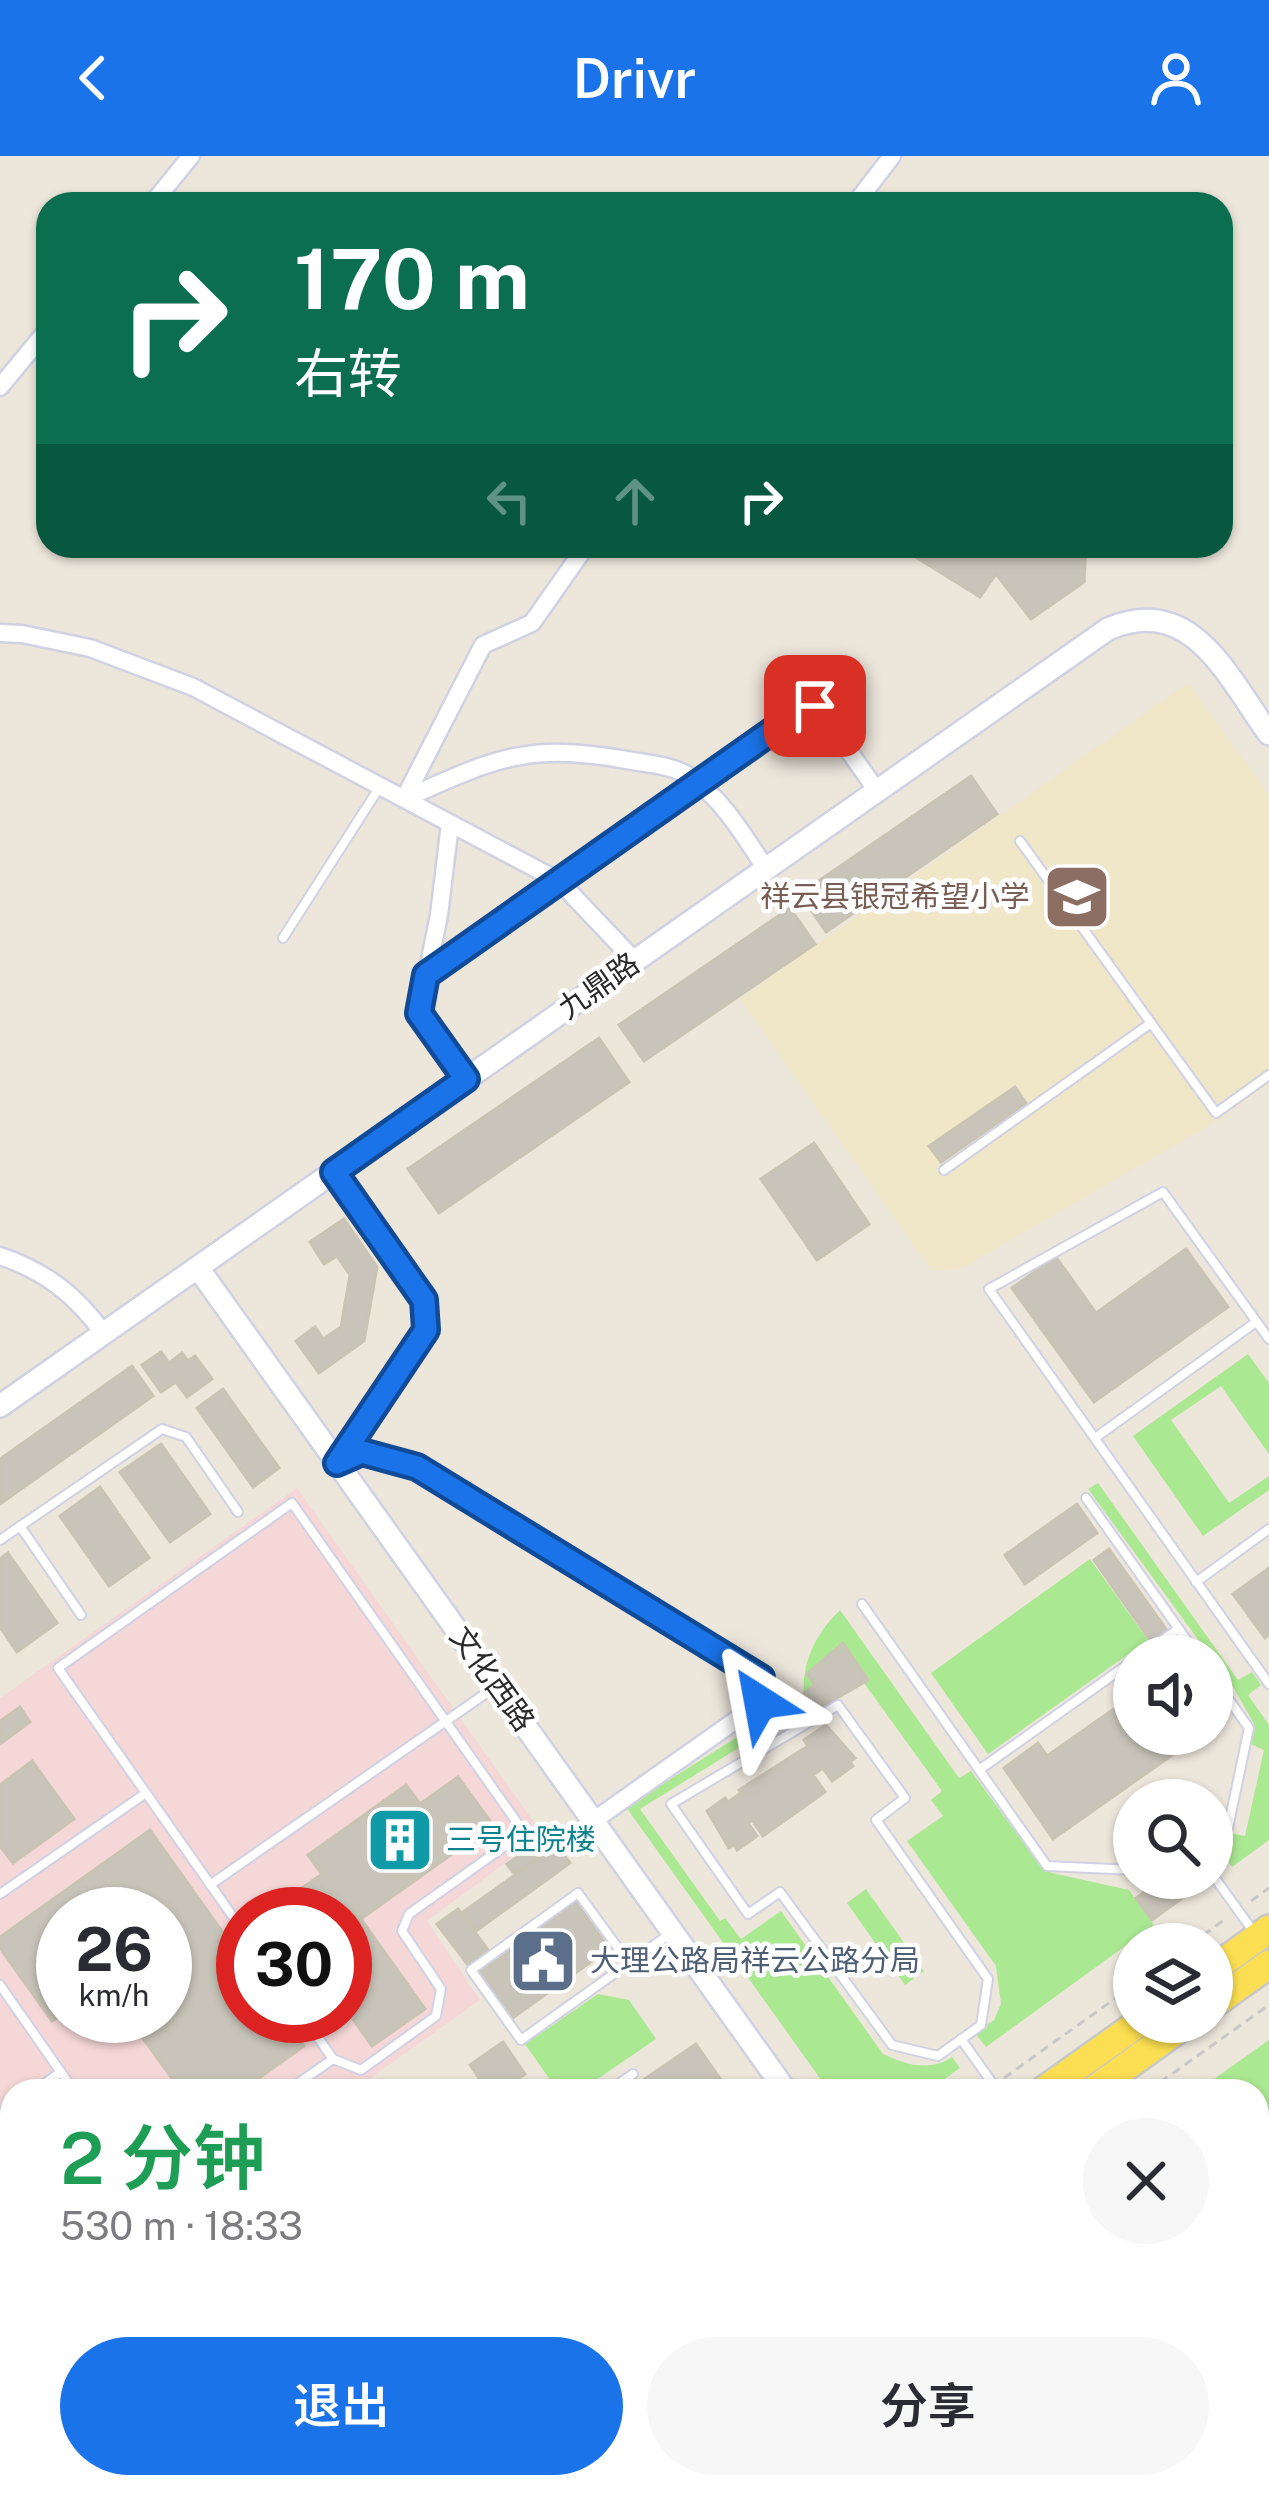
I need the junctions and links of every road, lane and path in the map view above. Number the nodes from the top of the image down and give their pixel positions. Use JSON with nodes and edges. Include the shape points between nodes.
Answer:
{"nodes":[{"id":1,"x":191,"y":156,"type":"edge"},
{"id":2,"x":892,"y":156,"type":"edge"},
{"id":3,"x":162,"y":192,"type":"edge"},
{"id":4,"x":864,"y":192,"type":"edge"},
{"id":5,"x":36,"y":344,"type":"edge"},
{"id":6,"x":0,"y":387,"type":"edge"},
{"id":7,"x":578,"y":558,"type":"edge"},
{"id":8,"x":0,"y":633,"type":"edge"},
{"id":9,"x":1269,"y":734,"type":"edge"},
{"id":10,"x":698,"y":783,"type":"junction"},
{"id":11,"x":380,"y":786,"type":"junction"},
{"id":12,"x":877,"y":791,"type":"junction"},
{"id":13,"x":404,"y":800,"type":"junction"},
{"id":14,"x":450,"y":824,"type":"junction"},
{"id":15,"x":1020,"y":841,"type":"dead end"},
{"id":16,"x":766,"y":868,"type":"junction"},
{"id":17,"x":559,"y":881,"type":"junction"},
{"id":18,"x":283,"y":938,"type":"dead end"},
{"id":19,"x":635,"y":961,"type":"junction"},
{"id":20,"x":426,"y":975,"type":"junction"},
{"id":21,"x":1150,"y":1022,"type":"junction"},
{"id":22,"x":1269,"y":1075,"type":"edge"},
{"id":23,"x":466,"y":1079,"type":"junction"},
{"id":24,"x":944,"y":1170,"type":"dead end"},
{"id":25,"x":334,"y":1172,"type":"junction"},
{"id":26,"x":0,"y":1256,"type":"edge"},
{"id":27,"x":197,"y":1268,"type":"junction"},
{"id":28,"x":1256,"y":1322,"type":"junction"},
{"id":29,"x":104,"y":1334,"type":"junction"},
{"id":30,"x":1269,"y":1339,"type":"edge"},
{"id":31,"x":0,"y":1406,"type":"edge"},
{"id":32,"x":1094,"y":1438,"type":"junction"},
{"id":33,"x":337,"y":1463,"type":"junction"},
{"id":34,"x":1086,"y":1498,"type":"dead end"},
{"id":35,"x":238,"y":1512,"type":"dead end"},
{"id":36,"x":20,"y":1526,"type":"junction"},
{"id":37,"x":1269,"y":1529,"type":"edge"},
{"id":38,"x":0,"y":1540,"type":"edge"},
{"id":39,"x":1196,"y":1582,"type":"junction"},
{"id":40,"x":862,"y":1604,"type":"dead end"},
{"id":41,"x":81,"y":1615,"type":"dead end"},
{"id":42,"x":1178,"y":1628,"type":"junction"},
{"id":43,"x":1168,"y":1635,"type":"edge"},
{"id":44,"x":1183,"y":1635,"type":"edge"},
{"id":45,"x":1113,"y":1675,"type":"edge"},
{"id":46,"x":1269,"y":1684,"type":"edge"},
{"id":47,"x":497,"y":1687,"type":"junction"},
{"id":48,"x":1233,"y":1706,"type":"edge"},
{"id":49,"x":446,"y":1721,"type":"junction"},
{"id":50,"x":979,"y":1770,"type":"junction"},
{"id":51,"x":146,"y":1792,"type":"junction"},
{"id":52,"x":1233,"y":1804,"type":"edge"},
{"id":53,"x":592,"y":1821,"type":"junction"},
{"id":54,"x":1113,"y":1869,"type":"edge"},
{"id":55,"x":210,"y":1885,"type":"junction"},
{"id":56,"x":216,"y":1893,"type":"edge"},
{"id":57,"x":0,"y":1894,"type":"edge"},
{"id":58,"x":1233,"y":1899,"type":"edge"},
{"id":59,"x":672,"y":1932,"type":"junction"},
{"id":60,"x":1263,"y":1934,"type":"edge"},
{"id":61,"x":1233,"y":1955,"type":"edge"},
{"id":62,"x":628,"y":1963,"type":"junction"},
{"id":63,"x":1269,"y":1964,"type":"edge"},
{"id":64,"x":0,"y":1985,"type":"edge"},
{"id":65,"x":1233,"y":1990,"type":"edge"},
{"id":66,"x":1113,"y":2001,"type":"edge"},
{"id":67,"x":1269,"y":2005,"type":"edge"},
{"id":68,"x":961,"y":2039,"type":"junction"},
{"id":69,"x":1113,"y":2041,"type":"edge"},
{"id":70,"x":321,"y":2043,"type":"edge"},
{"id":71,"x":1159,"y":2043,"type":"edge"},
{"id":72,"x":333,"y":2059,"type":"junction"},
{"id":73,"x":61,"y":2072,"type":"junction"},
{"id":74,"x":633,"y":2074,"type":"dead end"},
{"id":75,"x":51,"y":2079,"type":"edge"},
{"id":76,"x":66,"y":2079,"type":"edge"},
{"id":77,"x":304,"y":2079,"type":"edge"},
{"id":78,"x":626,"y":2079,"type":"edge"},
{"id":79,"x":776,"y":2079,"type":"edge"},
{"id":80,"x":990,"y":2079,"type":"edge"},
{"id":81,"x":1008,"y":2079,"type":"edge"},
{"id":82,"x":1060,"y":2079,"type":"edge"},
{"id":83,"x":1109,"y":2079,"type":"edge"},
{"id":84,"x":1165,"y":2079,"type":"edge"}],
"edges":[{"from":1,"to":3,"type":"street"},
{"from":2,"to":4,"type":"street"},
{"from":5,"to":6,"type":"street"},
{"from":7,"to":13,"type":"street","via":[[532,623],[483,645]]},
{"from":8,"to":11,"type":"street","via":[[91,648],[194,687]]},
{"from":9,"to":12,"type":"street","name":"九鼎路","via":[[1207,647],[1174,623],[1134,619],[1108,629]]},
{"from":10,"to":12,"type":"street","via":[[815,706]]},
{"from":10,"to":13,"type":"street","via":[[667,767],[546,750],[492,760]]},
{"from":10,"to":16,"type":"street"},
{"from":10,"to":17,"type":"street"},
{"from":11,"to":13,"type":"street"},
{"from":11,"to":18,"type":"lane"},
{"from":12,"to":16,"type":"street","name":"九鼎路"},
{"from":13,"to":14,"type":"street"},
{"from":14,"to":17,"type":"street"},
{"from":14,"to":20,"type":"street"},
{"from":15,"to":21,"type":"lane"},
{"from":16,"to":19,"type":"street","name":"九鼎路"},
{"from":17,"to":19,"type":"street"},
{"from":17,"to":20,"type":"street"},
{"from":19,"to":23,"type":"street","name":"九鼎路"},
{"from":20,"to":23,"type":"street","via":[[419,1013]]},
{"from":21,"to":22,"type":"lane","via":[[1216,1113]]},
{"from":21,"to":24,"type":"lane"},
{"from":23,"to":25,"type":"street","name":"九鼎路"},
{"from":25,"to":27,"type":"street","name":"九鼎路"},
{"from":25,"to":33,"type":"lane","via":[[424,1300],[426,1330]]},
{"from":26,"to":29,"type":"street","via":[[74,1295]]},
{"from":27,"to":29,"type":"street","name":"九鼎路"},
{"from":27,"to":33,"type":"street","name":"文化西路"},
{"from":28,"to":30,"type":"lane"},
{"from":28,"to":32,"type":"lane"},
{"from":28,"to":32,"type":"lane","via":[[1162,1192],[989,1289]]},
{"from":29,"to":31,"type":"street","name":"九鼎路"},
{"from":32,"to":39,"type":"lane"},
{"from":33,"to":47,"type":"street","name":"文化西路"},
{"from":33,"to":53,"type":"street","via":[[362,1452],[417,1467],[761,1678],[760,1702]]},
{"from":34,"to":42,"type":"lane"},
{"from":35,"to":36,"type":"lane","via":[[186,1437],[162,1430]]},
{"from":36,"to":38,"type":"lane"},
{"from":36,"to":41,"type":"lane"},
{"from":37,"to":39,"type":"lane"},
{"from":39,"to":46,"type":"lane"},
{"from":40,"to":50,"type":"lane"},
{"from":42,"to":43,"type":"lane"},
{"from":42,"to":44,"type":"lane"},
{"from":45,"to":50,"type":"lane"},
{"from":47,"to":49,"type":"lane"},
{"from":47,"to":53,"type":"street","name":"文化西路"},
{"from":48,"to":52,"type":"lane","via":[[1249,1728]]},
{"from":49,"to":51,"type":"lane","via":[[292,1503],[58,1668]]},
{"from":49,"to":55,"type":"lane"},
{"from":49,"to":72,"type":"lane","via":[[518,1825],[509,1843],[409,1915],[402,1931],[441,1989],[436,2016],[361,2070]]},
{"from":50,"to":54,"type":"lane","via":[[1047,1866]]},
{"from":51,"to":55,"type":"lane"},
{"from":51,"to":57,"type":"lane"},
{"from":53,"to":59,"type":"street","name":"文化西路"},
{"from":55,"to":56,"type":"lane"},
{"from":58,"to":60,"type":"lane"},
{"from":59,"to":62,"type":"lane"},
{"from":59,"to":79,"type":"street","name":"文化西路"},
{"from":60,"to":61,"type":"main road"},
{"from":62,"to":62,"type":"lane","via":[[521,2040],[471,1970],[578,1893]]},
{"from":63,"to":65,"type":"main road"},
{"from":64,"to":73,"type":"lane"},
{"from":66,"to":81,"type":"path"},
{"from":67,"to":84,"type":"path"},
{"from":68,"to":68,"type":"lane","via":[[981,2025],[988,1979],[875,1820],[905,1798],[838,1705],[671,1804],[748,1914],[780,1892],[892,2045],[938,2056]]},
{"from":68,"to":80,"type":"lane"},
{"from":69,"to":82,"type":"main road"},
{"from":70,"to":72,"type":"lane"},
{"from":71,"to":83,"type":"main road"},
{"from":72,"to":77,"type":"lane"},
{"from":73,"to":75,"type":"lane"},
{"from":73,"to":76,"type":"lane"},
{"from":74,"to":78,"type":"lane"}]}
